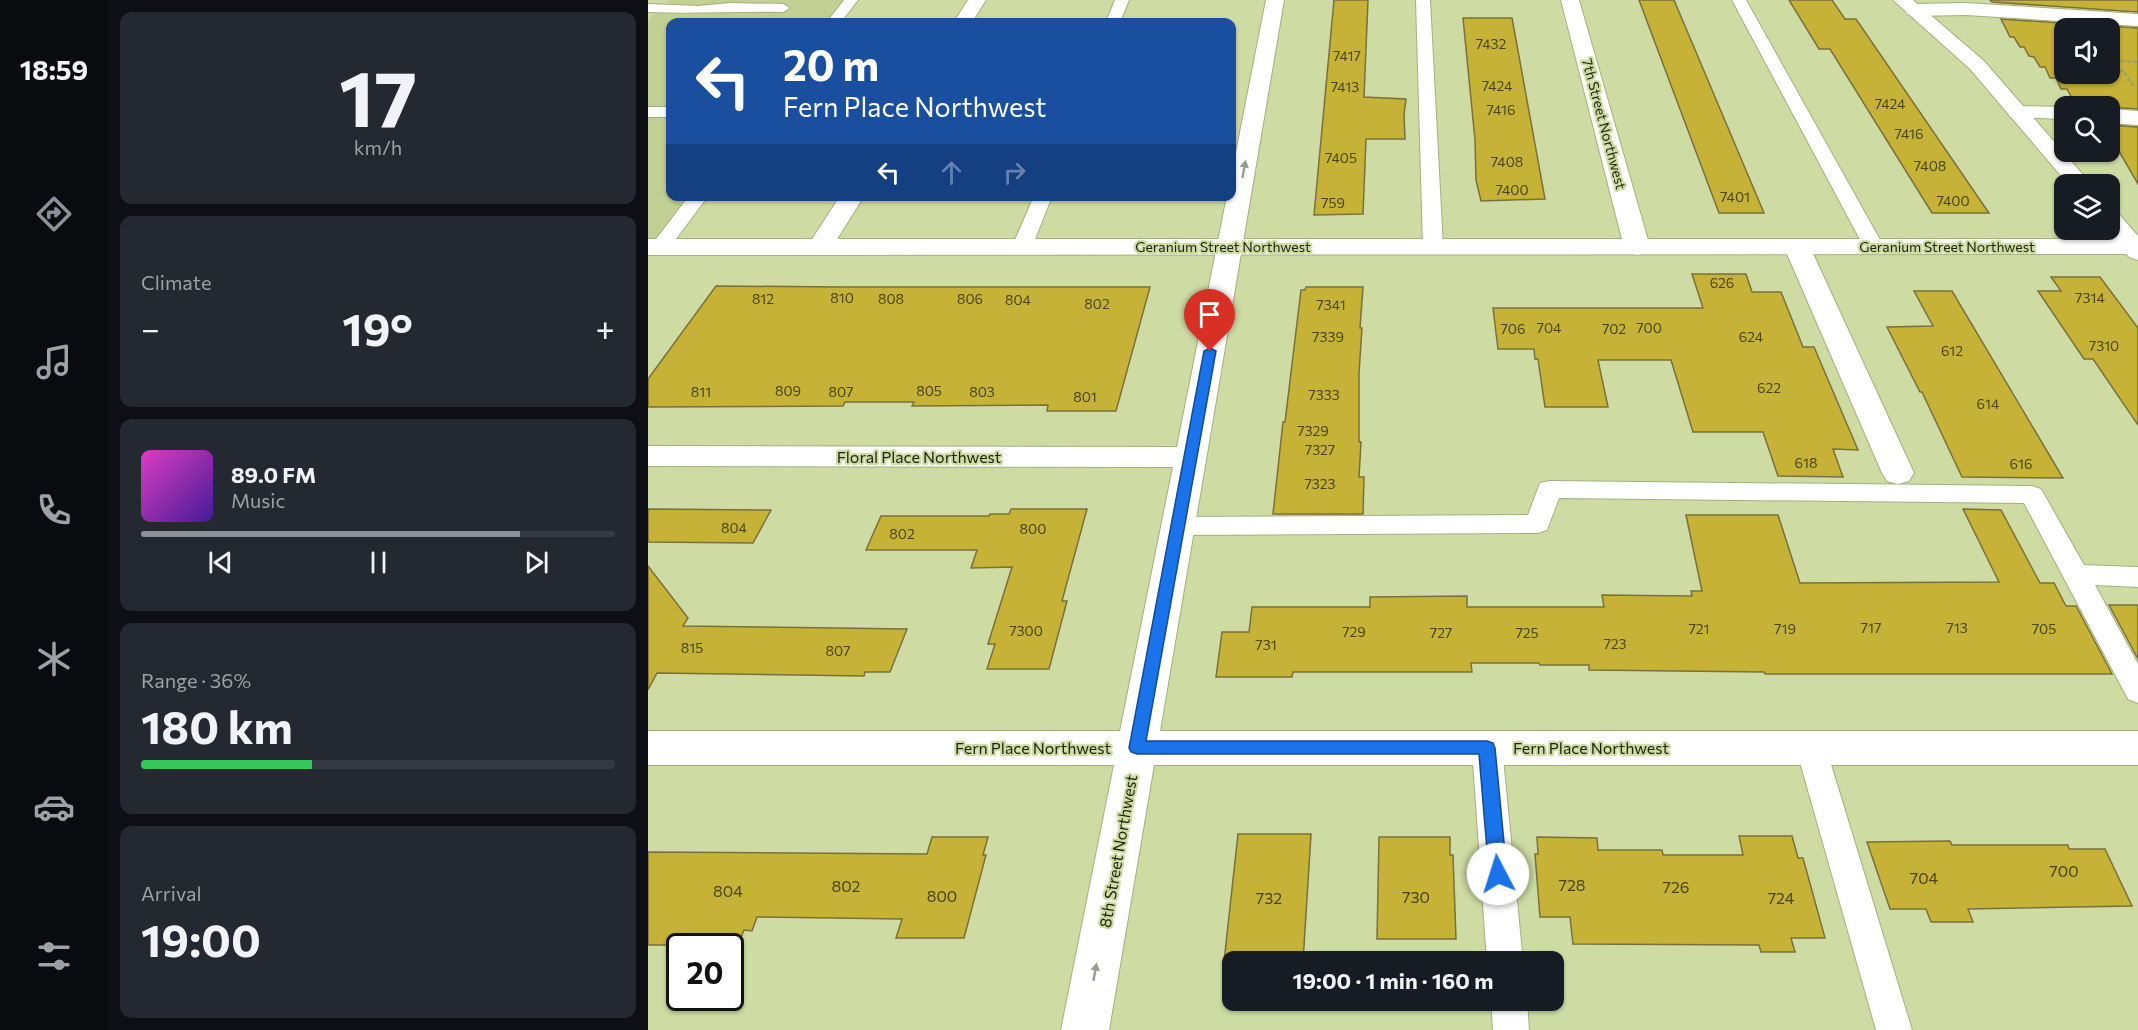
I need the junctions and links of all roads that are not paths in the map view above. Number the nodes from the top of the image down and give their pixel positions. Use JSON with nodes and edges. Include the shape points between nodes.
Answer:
{"nodes":[{"id":1,"x":851,"y":0,"type":"edge"},
{"id":2,"x":977,"y":0,"type":"edge"},
{"id":3,"x":1122,"y":0,"type":"edge"},
{"id":4,"x":1275,"y":0,"type":"edge"},
{"id":5,"x":1423,"y":0,"type":"edge"},
{"id":6,"x":1570,"y":0,"type":"edge"},
{"id":7,"x":1739,"y":0,"type":"edge"},
{"id":8,"x":786,"y":4,"type":"edge"},
{"id":9,"x":1908,"y":5,"type":"edge"},
{"id":10,"x":648,"y":8,"type":"edge"},
{"id":11,"x":699,"y":16,"type":"edge"},
{"id":12,"x":773,"y":18,"type":"edge"},
{"id":13,"x":837,"y":18,"type":"edge"},
{"id":14,"x":966,"y":18,"type":"edge"},
{"id":15,"x":1115,"y":18,"type":"edge"},
{"id":16,"x":2138,"y":20,"type":"edge"},
{"id":17,"x":648,"y":112,"type":"edge"},
{"id":18,"x":666,"y":112,"type":"edge"},
{"id":19,"x":2018,"y":112,"type":"junction"},
{"id":20,"x":2054,"y":113,"type":"edge"},
{"id":21,"x":2120,"y":117,"type":"edge"},
{"id":22,"x":2138,"y":118,"type":"edge"},
{"id":23,"x":2071,"y":174,"type":"edge"},
{"id":24,"x":695,"y":201,"type":"edge"},
{"id":25,"x":849,"y":201,"type":"edge"},
{"id":26,"x":1041,"y":201,"type":"edge"},
{"id":27,"x":2120,"y":231,"type":"edge"},
{"id":28,"x":654,"y":247,"type":"edge"},
{"id":29,"x":820,"y":247,"type":"junction"},
{"id":30,"x":1022,"y":247,"type":"junction"},
{"id":31,"x":1230,"y":247,"type":"junction"},
{"id":32,"x":1433,"y":247,"type":"junction"},
{"id":33,"x":1638,"y":247,"type":"junction"},
{"id":34,"x":1797,"y":247,"type":"junction"},
{"id":35,"x":1874,"y":247,"type":"junction"},
{"id":36,"x":2136,"y":250,"type":"edge"},
{"id":37,"x":648,"y":456,"type":"edge"},
{"id":38,"x":1190,"y":457,"type":"junction"},
{"id":39,"x":1898,"y":473,"type":"dead end"},
{"id":40,"x":1177,"y":526,"type":"junction"},
{"id":41,"x":2076,"y":575,"type":"junction"},
{"id":42,"x":2138,"y":577,"type":"edge"},
{"id":43,"x":2138,"y":691,"type":"edge"},
{"id":44,"x":648,"y":748,"type":"edge"},
{"id":45,"x":1137,"y":748,"type":"junction"},
{"id":46,"x":1487,"y":748,"type":"junction"},
{"id":47,"x":1811,"y":748,"type":"junction"},
{"id":48,"x":2138,"y":748,"type":"edge"},
{"id":49,"x":1504,"y":951,"type":"edge"},
{"id":50,"x":1510,"y":1011,"type":"edge"},
{"id":51,"x":1085,"y":1030,"type":"edge"},
{"id":52,"x":1511,"y":1030,"type":"edge"},
{"id":53,"x":1894,"y":1030,"type":"edge"}],
"edges":[{"from":1,"to":13,"type":"lane"},
{"from":2,"to":14,"type":"street"},
{"from":3,"to":15,"type":"lane"},
{"from":31,"to":4,"type":"street","name":"8th Street Northwest","one_way":true},
{"from":5,"to":32,"type":"lane"},
{"from":6,"to":33,"type":"street","name":"7th Street Northwest"},
{"from":7,"to":35,"type":"lane"},
{"from":8,"to":11,"type":"lane","via":[[730,7]]},
{"from":8,"to":12,"type":"lane"},
{"from":9,"to":16,"type":"street"},
{"from":9,"to":19,"type":"street","via":[[1977,65]]},
{"from":10,"to":11,"type":"lane"},
{"from":17,"to":18,"type":"lane"},
{"from":19,"to":20,"type":"street"},
{"from":19,"to":23,"type":"street"},
{"from":21,"to":22,"type":"street"},
{"from":24,"to":28,"type":"lane"},
{"from":25,"to":29,"type":"street"},
{"from":26,"to":30,"type":"lane"},
{"from":27,"to":36,"type":"street"},
{"from":28,"to":29,"type":"street","name":"Geranium Street Northwest"},
{"from":29,"to":30,"type":"street","name":"Geranium Street Northwest"},
{"from":30,"to":31,"type":"street","name":"Geranium Street Northwest"},
{"from":31,"to":32,"type":"street","name":"Geranium Street Northwest"},
{"from":31,"to":38,"type":"street","name":"8th Street Northwest"},
{"from":32,"to":33,"type":"street","name":"Geranium Street Northwest"},
{"from":33,"to":34,"type":"street","name":"Geranium Street Northwest"},
{"from":34,"to":35,"type":"street","name":"Geranium Street Northwest"},
{"from":34,"to":39,"type":"street"},
{"from":35,"to":36,"type":"street","name":"Geranium Street Northwest"},
{"from":37,"to":38,"type":"street","name":"Floral Place Northwest"},
{"from":38,"to":40,"type":"street","name":"8th Street Northwest"},
{"from":40,"to":41,"type":"lane","via":[[1538,524],[1549,489],[2032,495]]},
{"from":40,"to":45,"type":"street","name":"8th Street Northwest"},
{"from":41,"to":42,"type":"lane"},
{"from":41,"to":43,"type":"lane"},
{"from":44,"to":45,"type":"street","name":"Fern Place Northwest"},
{"from":45,"to":46,"type":"street","name":"Fern Place Northwest"},
{"from":51,"to":45,"type":"street","name":"8th Street Northwest","one_way":true},
{"from":46,"to":47,"type":"street","name":"Fern Place Northwest"},
{"from":46,"to":49,"type":"lane"},
{"from":47,"to":48,"type":"street","name":"Fern Place Northwest"},
{"from":47,"to":53,"type":"lane"},
{"from":50,"to":52,"type":"lane"}]}
